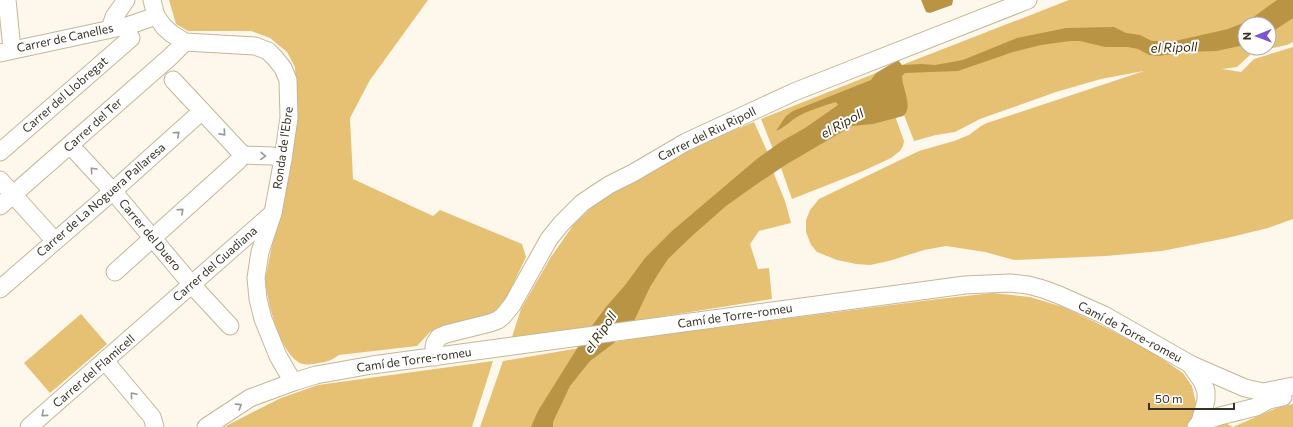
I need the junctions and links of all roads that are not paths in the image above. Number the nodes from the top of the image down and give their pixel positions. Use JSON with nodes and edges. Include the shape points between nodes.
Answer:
{"nodes":[{"id":1,"x":126,"y":0,"type":"edge"},
{"id":2,"x":1028,"y":0,"type":"edge"},
{"id":3,"x":5,"y":4,"type":"edge"},
{"id":4,"x":156,"y":12,"type":"edge"},
{"id":5,"x":110,"y":29,"type":"junction"},
{"id":6,"x":130,"y":31,"type":"junction"},
{"id":7,"x":185,"y":42,"type":"junction"},
{"id":8,"x":6,"y":51,"type":"edge"},
{"id":9,"x":173,"y":80,"type":"dead end"},
{"id":10,"x":202,"y":111,"type":"junction"},
{"id":11,"x":70,"y":145,"type":"junction"},
{"id":12,"x":0,"y":152,"type":"edge"},
{"id":13,"x":243,"y":155,"type":"junction"},
{"id":14,"x":283,"y":159,"type":"junction"},
{"id":15,"x":0,"y":180,"type":"edge"},
{"id":16,"x":113,"y":191,"type":"junction"},
{"id":17,"x":13,"y":195,"type":"junction"},
{"id":18,"x":0,"y":206,"type":"edge"},
{"id":19,"x":273,"y":213,"type":"junction"},
{"id":20,"x":152,"y":237,"type":"junction"},
{"id":21,"x":55,"y":241,"type":"junction"},
{"id":22,"x":115,"y":272,"type":"dead end"},
{"id":23,"x":192,"y":285,"type":"junction"},
{"id":24,"x":0,"y":288,"type":"edge"},
{"id":25,"x":158,"y":315,"type":"joint"},
{"id":26,"x":230,"y":326,"type":"dead end"},
{"id":27,"x":435,"y":357,"type":"junction"},
{"id":28,"x":105,"y":361,"type":"junction"},
{"id":29,"x":1190,"y":364,"type":"junction"},
{"id":30,"x":293,"y":382,"type":"junction"},
{"id":31,"x":1293,"y":386,"type":"edge"},
{"id":32,"x":1257,"y":391,"type":"junction"},
{"id":33,"x":1293,"y":395,"type":"edge"},
{"id":34,"x":1199,"y":422,"type":"edge"},
{"id":35,"x":29,"y":427,"type":"edge"},
{"id":36,"x":155,"y":427,"type":"edge"},
{"id":37,"x":206,"y":427,"type":"edge"}],
"edges":[{"from":1,"to":5,"type":"street","via":[[114,17]]},
{"from":2,"to":27,"type":"street","name":"Carrer del Riu Ripoll","via":[[800,90],[686,142],[609,185],[582,203],[549,238],[508,311],[498,320],[439,337],[434,347]]},
{"from":3,"to":8,"type":"street"},
{"from":4,"to":6,"type":"street","name":"Carrer del Llobregat"},
{"from":4,"to":7,"type":"street","via":[[172,34]]},
{"from":5,"to":6,"type":"street","name":"Carrer de Canelles"},
{"from":5,"to":8,"type":"street","name":"Carrer de Canelles"},
{"from":6,"to":12,"type":"street","name":"Carrer del Llobregat"},
{"from":7,"to":11,"type":"street","name":"Carrer del Ter"},
{"from":7,"to":14,"type":"street","name":"Ronda de l'Ebre","via":[[255,46],[268,50],[275,58],[288,80],[290,118]]},
{"from":9,"to":10,"type":"street"},
{"from":10,"to":13,"type":"street","one_way":true},
{"from":16,"to":10,"type":"street","name":"Carrer de La Noguera Pallaresa","one_way":true},
{"from":16,"to":11,"type":"street","name":"Carrer del Duero","one_way":true},
{"from":11,"to":17,"type":"street","name":"Carrer del Ter"},
{"from":13,"to":14,"type":"street","one_way":true},
{"from":20,"to":13,"type":"street","one_way":true},
{"from":14,"to":19,"type":"street","name":"Ronda de l'Ebre"},
{"from":15,"to":17,"type":"street"},
{"from":16,"to":20,"type":"street","name":"Carrer del Duero"},
{"from":16,"to":21,"type":"street","name":"Carrer de La Noguera Pallaresa"},
{"from":17,"to":18,"type":"street","name":"Carrer del Ter"},
{"from":17,"to":21,"type":"street"},
{"from":19,"to":23,"type":"street","name":"Carrer del Guadiana"},
{"from":19,"to":30,"type":"street","name":"Ronda de l'Ebre","via":[[260,252],[256,278],[258,299],[278,356]]},
{"from":20,"to":22,"type":"street"},
{"from":20,"to":23,"type":"street","name":"Carrer del Duero"},
{"from":21,"to":24,"type":"street","name":"Carrer de La Noguera Pallaresa"},
{"from":23,"to":25,"type":"street","name":"Carrer del Guadiana"},
{"from":23,"to":26,"type":"street","name":"Carrer del Duero"},
{"from":25,"to":28,"type":"street","name":"Carrer del Flamicell"},
{"from":27,"to":29,"type":"street","name":"Camí de Torre-romeu","via":[[965,285],[1010,283],[1043,289],[1104,315]]},
{"from":27,"to":30,"type":"street","name":"Camí de Torre-romeu","via":[[372,365],[316,375]]},
{"from":28,"to":35,"type":"street","name":"Carrer del Flamicell","one_way":true},
{"from":36,"to":28,"type":"street","one_way":true,"via":[[152,417]]},
{"from":29,"to":32,"type":"street"},
{"from":29,"to":34,"type":"street","name":"Camí de Torre-romeu","via":[[1206,391]]},
{"from":37,"to":30,"type":"street","name":"Camí de Torre-romeu","one_way":true,"via":[[250,398]]},
{"from":31,"to":32,"type":"street"},
{"from":32,"to":34,"type":"street","via":[[1221,406]]},
{"from":33,"to":34,"type":"street"}]}
